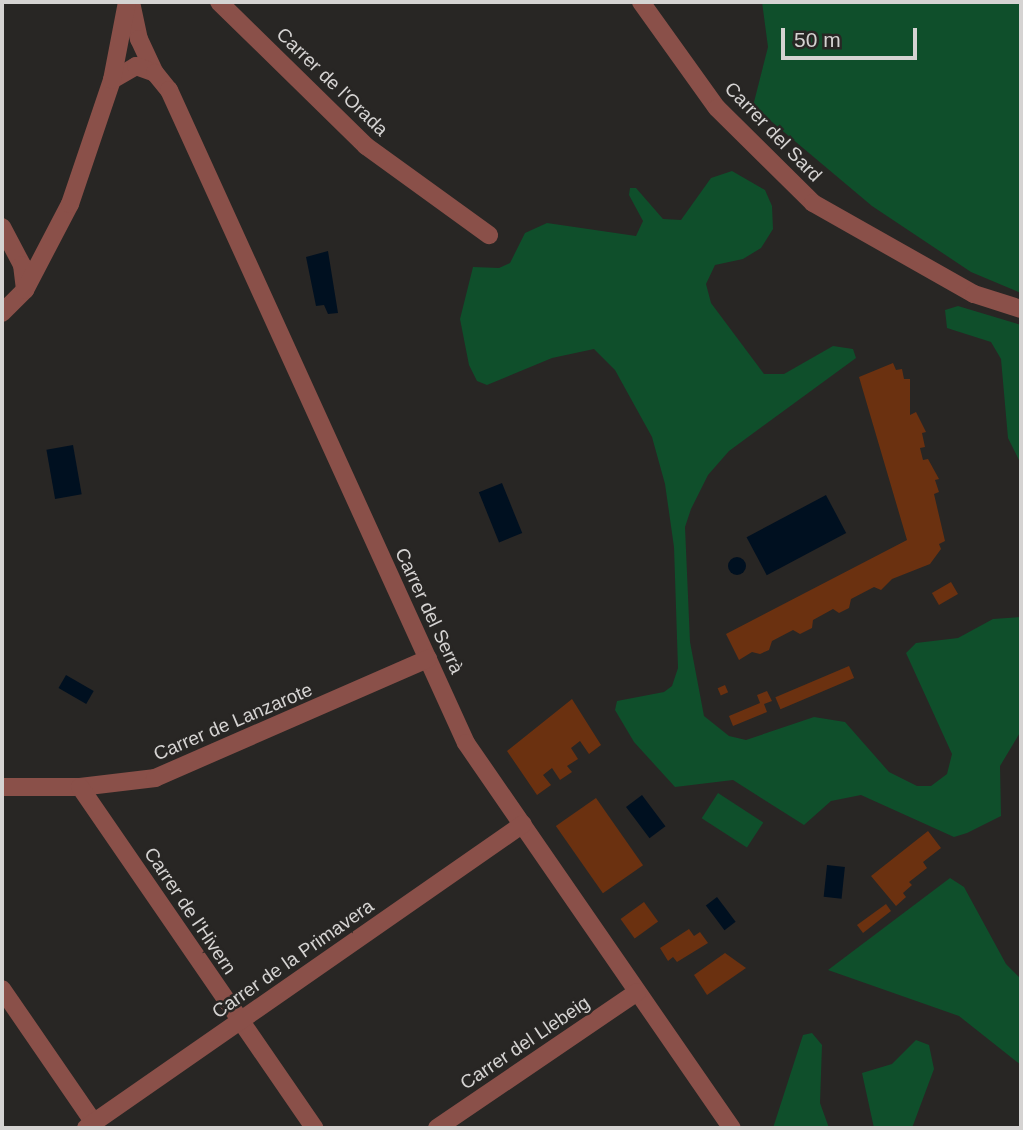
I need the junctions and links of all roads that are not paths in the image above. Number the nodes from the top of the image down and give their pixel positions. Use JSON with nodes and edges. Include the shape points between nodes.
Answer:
{"nodes":[{"id":1,"x":129,"y":2,"type":"edge"},
{"id":2,"x":219,"y":2,"type":"edge"},
{"id":3,"x":641,"y":2,"type":"edge"},
{"id":4,"x":155,"y":73,"type":"junction"},
{"id":5,"x":112,"y":80,"type":"junction"},
{"id":6,"x":2,"y":227,"type":"edge"},
{"id":7,"x":489,"y":235,"type":"dead end"},
{"id":8,"x":13,"y":245,"type":"junction"},
{"id":9,"x":52,"y":245,"type":"junction"},
{"id":10,"x":25,"y":290,"type":"junction"},
{"id":11,"x":1021,"y":309,"type":"edge"},
{"id":12,"x":2,"y":313,"type":"edge"},
{"id":13,"x":428,"y":659,"type":"junction"},
{"id":14,"x":2,"y":787,"type":"edge"},
{"id":15,"x":80,"y":787,"type":"junction"},
{"id":16,"x":523,"y":824,"type":"junction"},
{"id":17,"x":2,"y":989,"type":"edge"},
{"id":18,"x":637,"y":992,"type":"junction"},
{"id":19,"x":240,"y":1021,"type":"junction"},
{"id":20,"x":90,"y":1126,"type":"edge"},
{"id":21,"x":314,"y":1128,"type":"edge"},
{"id":22,"x":437,"y":1128,"type":"edge"},
{"id":23,"x":732,"y":1128,"type":"edge"}],
"edges":[{"from":1,"to":4,"type":"street","name":"Carrer del Serrà"},
{"from":1,"to":5,"type":"street"},
{"from":2,"to":7,"type":"street","name":"Carrer de l'Orada","via":[[366,146]]},
{"from":3,"to":11,"type":"street","name":"Carrer del Sard","via":[[717,108],[813,203],[974,294]]},
{"from":4,"to":5,"type":"street","via":[[136,66]]},
{"from":4,"to":13,"type":"street","name":"Carrer del Serrà","via":[[185,124]]},
{"from":5,"to":9,"type":"street","via":[[95,139]]},
{"from":6,"to":8,"type":"street"},
{"from":8,"to":9,"type":"street","via":[[34,254]]},
{"from":8,"to":10,"type":"street","via":[[22,265]]},
{"from":9,"to":10,"type":"street"},
{"from":10,"to":12,"type":"street"},
{"from":13,"to":15,"type":"street","name":"Carrer de Lanzarote","via":[[155,778]]},
{"from":13,"to":16,"type":"street","name":"Carrer del Serrà","via":[[466,743]]},
{"from":14,"to":15,"type":"street","name":"Carrer de Lanzarote"},
{"from":15,"to":19,"type":"street","name":"Carrer de l'Hivern"},
{"from":16,"to":18,"type":"street","name":"Carrer del Serrà"},
{"from":16,"to":19,"type":"street","name":"Carrer de la Primavera"},
{"from":17,"to":20,"type":"street"},
{"from":18,"to":22,"type":"street","name":"Carrer del Llebeig"},
{"from":18,"to":23,"type":"street","name":"Carrer del Serrà"},
{"from":19,"to":20,"type":"street","name":"Carrer de la Primavera"},
{"from":19,"to":21,"type":"street","name":"Carrer de l'Hivern"}]}
